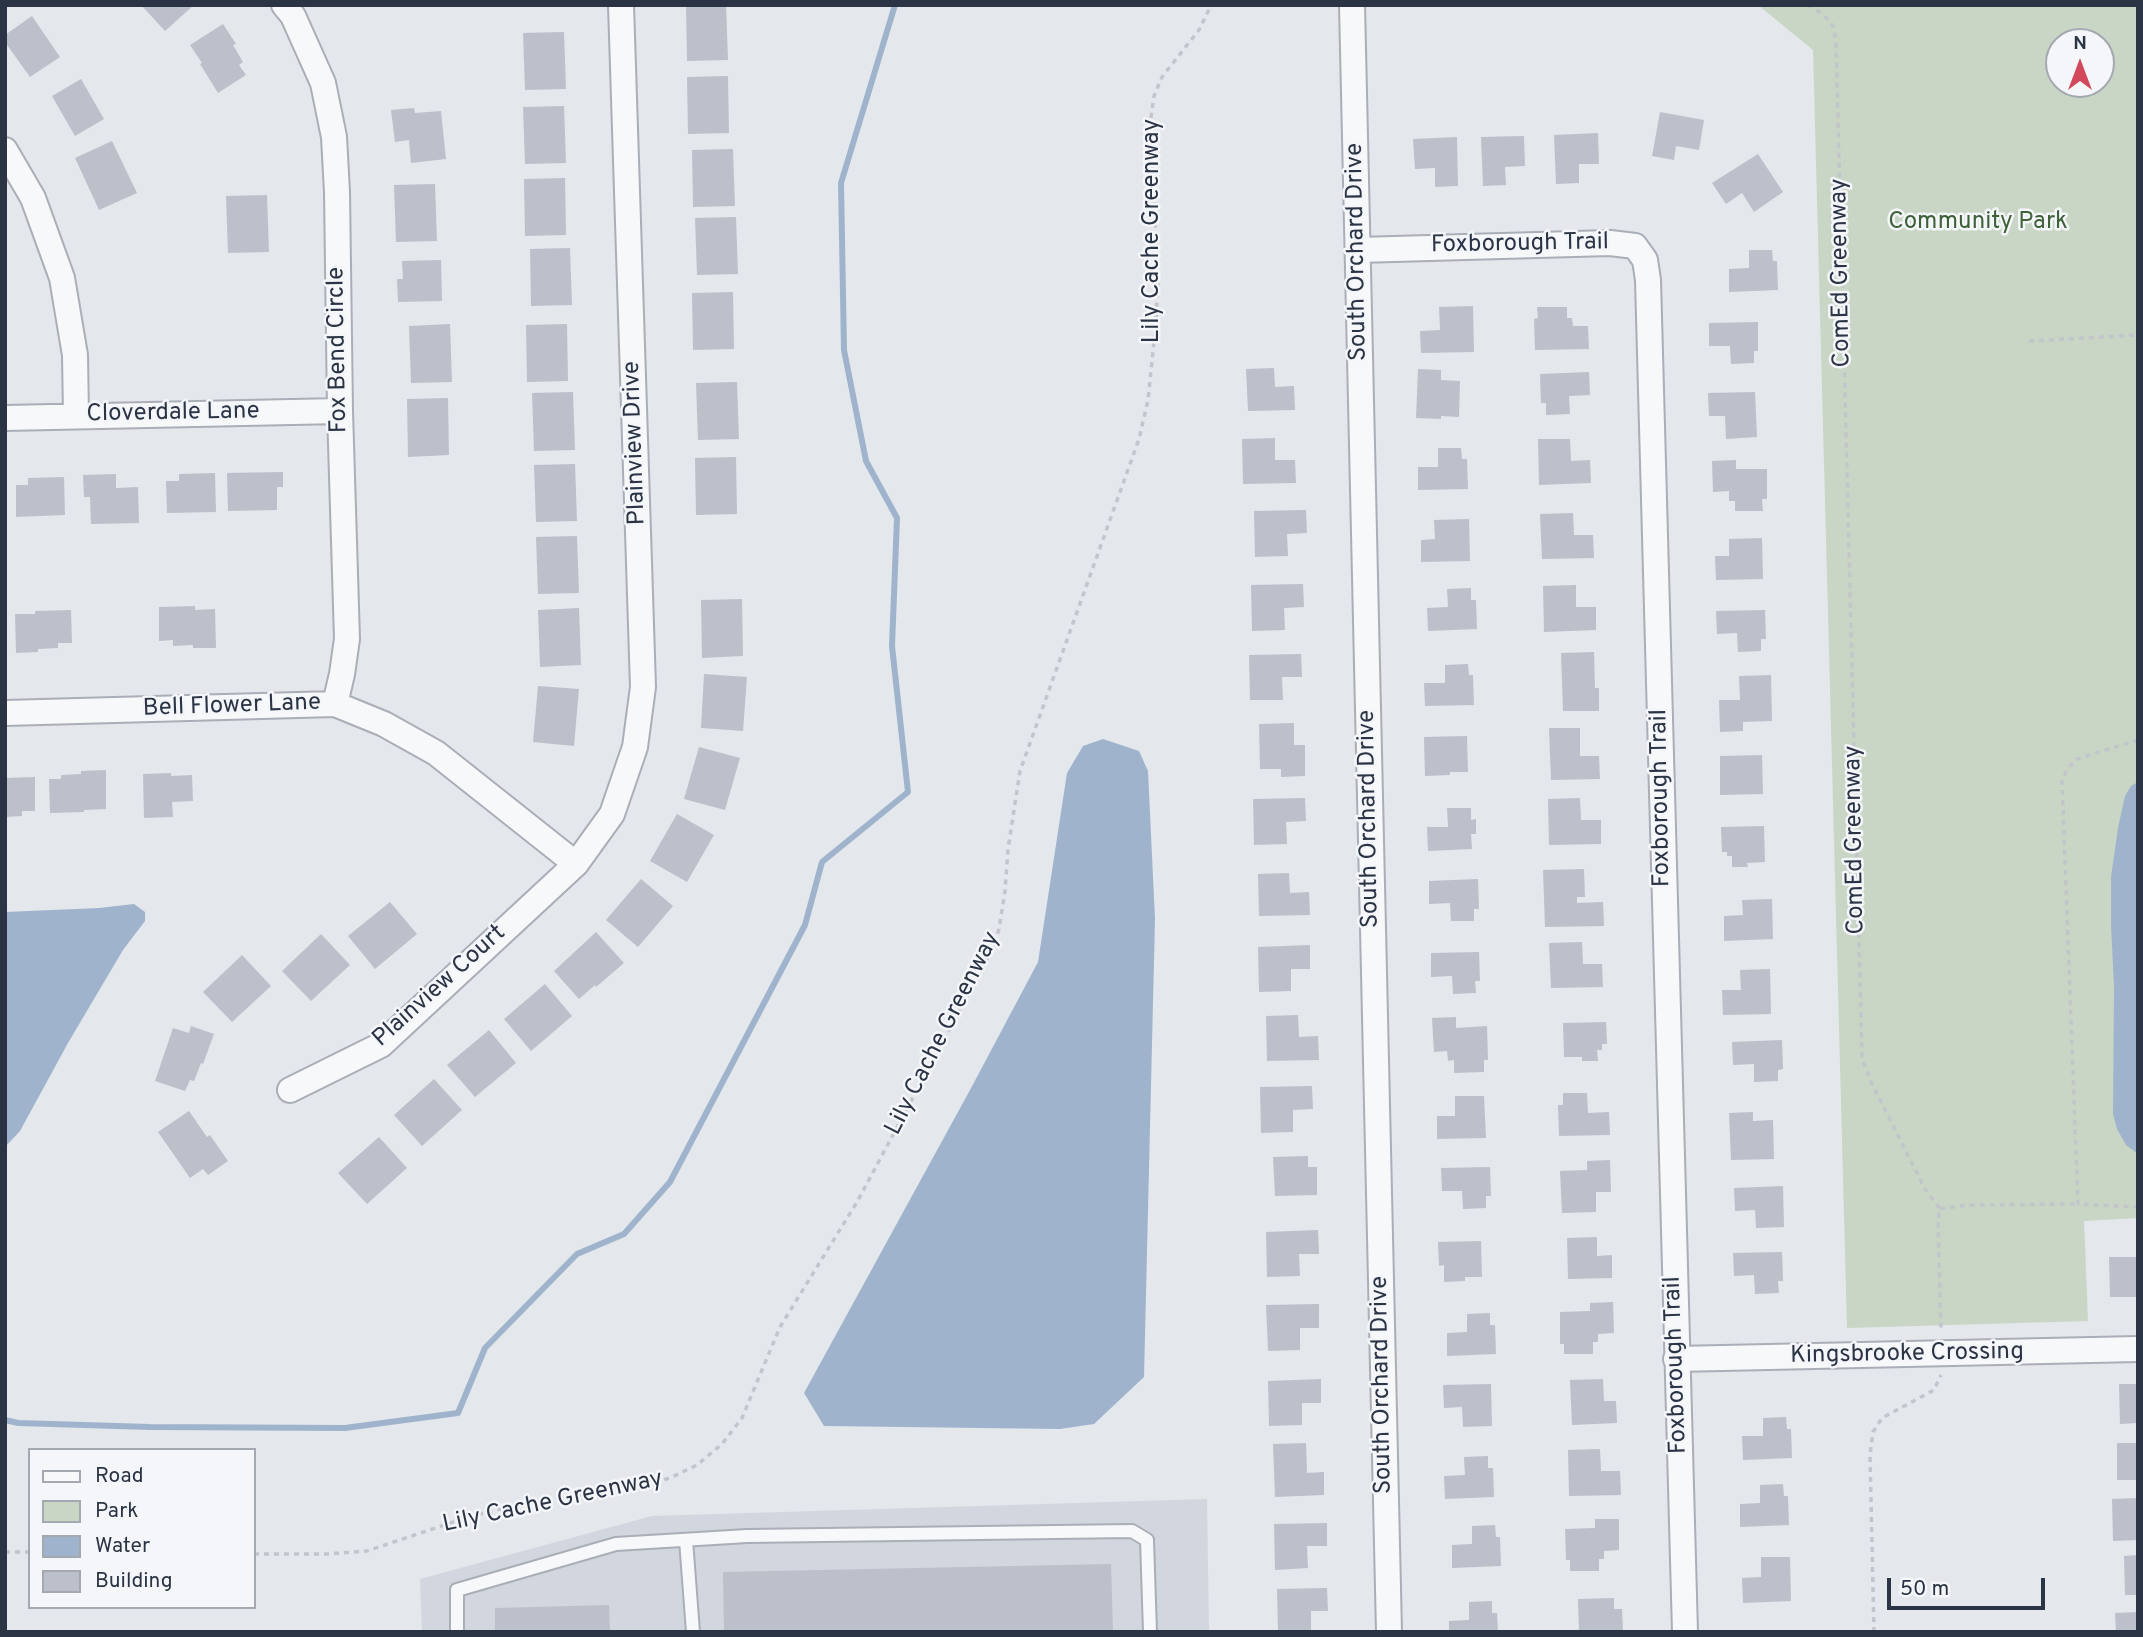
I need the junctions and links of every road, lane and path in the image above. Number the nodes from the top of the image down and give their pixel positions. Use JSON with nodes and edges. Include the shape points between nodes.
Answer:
{"nodes":[{"id":1,"x":621,"y":5,"type":"edge"},
{"id":2,"x":1211,"y":5,"type":"edge"},
{"id":3,"x":1352,"y":5,"type":"edge"},
{"id":4,"x":1808,"y":5,"type":"edge"},
{"id":5,"x":296,"y":9,"type":"edge"},
{"id":6,"x":5,"y":150,"type":"edge"},
{"id":7,"x":1357,"y":250,"type":"junction"},
{"id":8,"x":2138,"y":335,"type":"edge"},
{"id":9,"x":2029,"y":341,"type":"dead end"},
{"id":10,"x":340,"y":411,"type":"junction"},
{"id":11,"x":76,"y":416,"type":"junction"},
{"id":12,"x":5,"y":418,"type":"edge"},
{"id":13,"x":335,"y":705,"type":"junction"},
{"id":14,"x":5,"y":713,"type":"edge"},
{"id":15,"x":2138,"y":740,"type":"edge"},
{"id":16,"x":576,"y":864,"type":"junction"},
{"id":17,"x":290,"y":1090,"type":"dead end"},
{"id":18,"x":2078,"y":1204,"type":"junction"},
{"id":19,"x":2138,"y":1207,"type":"edge"},
{"id":20,"x":1940,"y":1209,"type":"junction"},
{"id":21,"x":2138,"y":1349,"type":"edge"},
{"id":22,"x":1942,"y":1354,"type":"junction"},
{"id":23,"x":1676,"y":1359,"type":"junction"},
{"id":24,"x":686,"y":1540,"type":"junction"},
{"id":25,"x":5,"y":1552,"type":"edge"},
{"id":26,"x":28,"y":1552,"type":"edge"},
{"id":27,"x":256,"y":1554,"type":"edge"},
{"id":28,"x":457,"y":1632,"type":"edge"},
{"id":29,"x":693,"y":1632,"type":"edge"},
{"id":30,"x":1150,"y":1632,"type":"edge"},
{"id":31,"x":1389,"y":1632,"type":"edge"},
{"id":32,"x":1685,"y":1632,"type":"edge"},
{"id":33,"x":1874,"y":1632,"type":"edge"}],
"edges":[{"from":1,"to":16,"type":"street","name":"Plainview Drive","via":[[643,687],[635,747],[612,814]]},
{"from":2,"to":27,"type":"path","name":"Lily Cache Greenway","via":[[1199,30],[1162,76],[1154,96],[1150,124],[1157,278],[1148,400],[1139,439],[1020,771],[999,929],[857,1202],[780,1327],[742,1418],[722,1444],[697,1465],[644,1486],[530,1502],[471,1516],[367,1551]]},
{"from":3,"to":7,"type":"street","name":"South Orchard Drive"},
{"from":4,"to":20,"type":"path","name":"ComEd Greenway","via":[[1833,26],[1836,41],[1862,1059],[1916,1171]]},
{"from":5,"to":10,"type":"street","name":"Fox Bend Circle","via":[[323,83],[334,137]]},
{"from":6,"to":11,"type":"street","via":[[33,198],[62,278],[75,355]]},
{"from":7,"to":23,"type":"street","name":"Foxborough Trail","via":[[1610,243],[1634,246],[1645,260]]},
{"from":7,"to":31,"type":"street","name":"South Orchard Drive"},
{"from":8,"to":9,"type":"path"},
{"from":10,"to":11,"type":"street","name":"Cloverdale Lane"},
{"from":10,"to":13,"type":"street","name":"Fox Bend Circle","via":[[347,639]]},
{"from":11,"to":12,"type":"street","name":"Cloverdale Lane"},
{"from":13,"to":14,"type":"street","name":"Bell Flower Lane"},
{"from":13,"to":16,"type":"street","name":"Bell Flower Lane","via":[[384,724],[436,753]]},
{"from":15,"to":18,"type":"path","via":[[2077,760],[2062,781]]},
{"from":16,"to":17,"type":"street","name":"Plainview Court","via":[[381,1045]]},
{"from":18,"to":19,"type":"path"},
{"from":18,"to":20,"type":"path"},
{"from":20,"to":22,"type":"path"},
{"from":21,"to":22,"type":"street","name":"Kingsbrooke Crossing"},
{"from":22,"to":23,"type":"street","name":"Kingsbrooke Crossing"},
{"from":22,"to":33,"type":"path","via":[[1934,1390],[1882,1418],[1873,1432]]},
{"from":23,"to":32,"type":"street","name":"Foxborough Trail"},
{"from":24,"to":28,"type":"lane","via":[[616,1544],[457,1590]]},
{"from":24,"to":29,"type":"lane"},
{"from":24,"to":30,"type":"lane","via":[[1132,1531],[1147,1540]]},
{"from":25,"to":26,"type":"path"}]}
